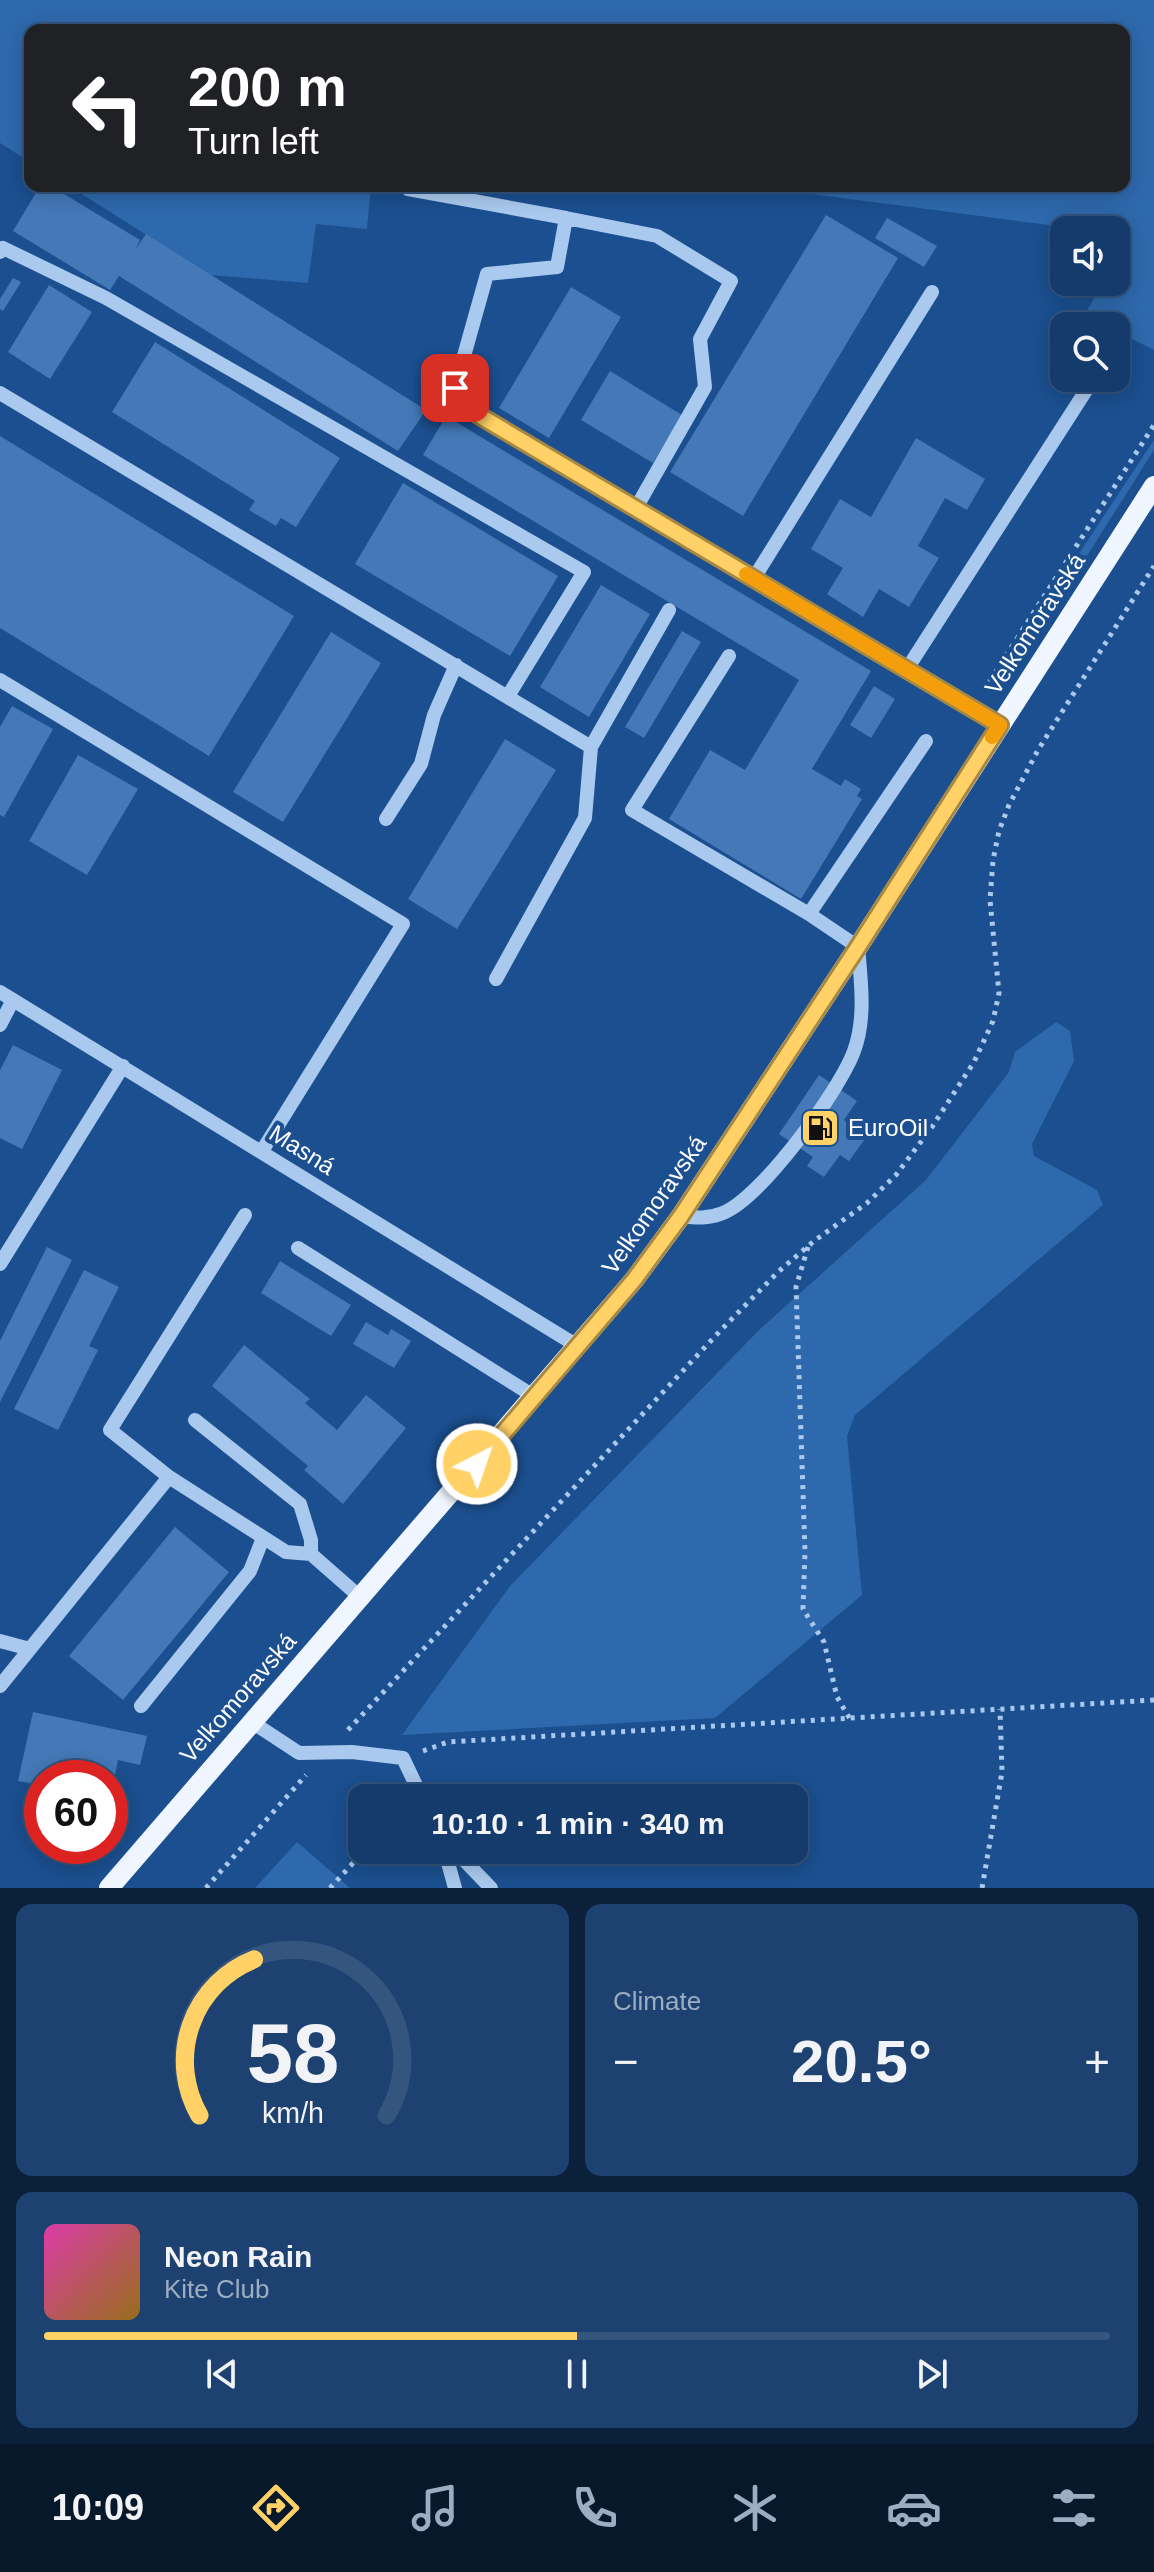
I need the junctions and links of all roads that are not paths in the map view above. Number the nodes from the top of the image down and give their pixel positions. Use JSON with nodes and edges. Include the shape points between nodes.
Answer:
{"nodes":[{"id":1,"x":424,"y":192,"type":"edge"},
{"id":2,"x":566,"y":218,"type":"junction"},
{"id":3,"x":0,"y":252,"type":"edge"},
{"id":4,"x":932,"y":292,"type":"dead end"},
{"id":5,"x":1085,"y":392,"type":"edge"},
{"id":6,"x":0,"y":393,"type":"edge"},
{"id":7,"x":1154,"y":486,"type":"edge"},
{"id":8,"x":636,"y":508,"type":"junction"},
{"id":9,"x":754,"y":578,"type":"junction"},
{"id":10,"x":669,"y":610,"type":"dead end"},
{"id":11,"x":729,"y":656,"type":"dead end"},
{"id":12,"x":456,"y":665,"type":"junction"},
{"id":13,"x":907,"y":669,"type":"junction"},
{"id":14,"x":0,"y":680,"type":"edge"},
{"id":15,"x":508,"y":696,"type":"junction"},
{"id":16,"x":1000,"y":725,"type":"junction"},
{"id":17,"x":926,"y":741,"type":"dead end"},
{"id":18,"x":591,"y":747,"type":"junction"},
{"id":19,"x":386,"y":819,"type":"dead end"},
{"id":20,"x":809,"y":914,"type":"junction"},
{"id":21,"x":858,"y":947,"type":"junction"},
{"id":22,"x":496,"y":979,"type":"dead end"},
{"id":23,"x":6,"y":996,"type":"edge"},
{"id":24,"x":0,"y":1025,"type":"edge"},
{"id":25,"x":123,"y":1066,"type":"junction"},
{"id":26,"x":262,"y":1151,"type":"junction"},
{"id":27,"x":245,"y":1215,"type":"dead end"},
{"id":28,"x":681,"y":1216,"type":"junction"},
{"id":29,"x":298,"y":1248,"type":"dead end"},
{"id":30,"x":0,"y":1264,"type":"edge"},
{"id":31,"x":579,"y":1347,"type":"junction"},
{"id":32,"x":535,"y":1397,"type":"junction"},
{"id":33,"x":195,"y":1420,"type":"dead end"},
{"id":34,"x":169,"y":1477,"type":"junction"},
{"id":35,"x":263,"y":1538,"type":"junction"},
{"id":36,"x":311,"y":1554,"type":"junction"},
{"id":37,"x":360,"y":1597,"type":"junction"},
{"id":38,"x":0,"y":1641,"type":"edge"},
{"id":39,"x":30,"y":1649,"type":"junction"},
{"id":40,"x":0,"y":1686,"type":"edge"},
{"id":41,"x":141,"y":1706,"type":"dead end"},
{"id":42,"x":252,"y":1722,"type":"junction"},
{"id":43,"x":415,"y":1784,"type":"edge"},
{"id":44,"x":448,"y":1864,"type":"edge"},
{"id":45,"x":468,"y":1864,"type":"edge"},
{"id":46,"x":109,"y":1888,"type":"edge"},
{"id":47,"x":455,"y":1888,"type":"edge"},
{"id":48,"x":491,"y":1888,"type":"edge"}],
"edges":[{"from":1,"to":2,"type":"street"},
{"from":2,"to":8,"type":"street","via":[[657,236],[731,281],[700,339],[705,387]]},
{"from":2,"to":8,"type":"street","via":[[557,267],[487,274],[455,388],[465,407]]},
{"from":3,"to":15,"type":"street","via":[[3,248],[106,298],[584,572]]},
{"from":4,"to":9,"type":"street"},
{"from":5,"to":13,"type":"street"},
{"from":6,"to":12,"type":"street"},
{"from":7,"to":16,"type":"main road","name":"Velkomoravská"},
{"from":8,"to":9,"type":"street"},
{"from":9,"to":13,"type":"street"},
{"from":10,"to":18,"type":"street"},
{"from":11,"to":20,"type":"street","via":[[632,810]]},
{"from":12,"to":15,"type":"street"},
{"from":12,"to":19,"type":"street","via":[[434,715],[421,764]]},
{"from":13,"to":16,"type":"street"},
{"from":14,"to":26,"type":"street","via":[[403,924]]},
{"from":15,"to":18,"type":"street"},
{"from":16,"to":21,"type":"main road","name":"Velkomoravská"},
{"from":17,"to":20,"type":"street"},
{"from":18,"to":22,"type":"street","via":[[585,818]]},
{"from":20,"to":21,"type":"street"},
{"from":21,"to":28,"type":"main road","name":"Velkomoravská"},
{"from":21,"to":28,"type":"street","via":[[861,1015],[855,1050],[839,1082],[754,1190],[726,1212],[705,1218]]},
{"from":23,"to":24,"type":"street"},
{"from":23,"to":25,"type":"street","name":"Masná"},
{"from":25,"to":26,"type":"street","name":"Masná"},
{"from":25,"to":30,"type":"street"},
{"from":26,"to":31,"type":"street","name":"Masná"},
{"from":27,"to":34,"type":"street","via":[[110,1430]]},
{"from":28,"to":31,"type":"main road","name":"Velkomoravská"},
{"from":29,"to":32,"type":"street"},
{"from":31,"to":32,"type":"main road","name":"Velkomoravská"},
{"from":32,"to":37,"type":"main road","name":"Velkomoravská"},
{"from":33,"to":36,"type":"street","via":[[300,1504]]},
{"from":34,"to":35,"type":"street"},
{"from":34,"to":39,"type":"street"},
{"from":35,"to":36,"type":"street","via":[[286,1552]]},
{"from":35,"to":41,"type":"street","via":[[250,1571]]},
{"from":36,"to":37,"type":"street"},
{"from":37,"to":42,"type":"main road","name":"Velkomoravská"},
{"from":38,"to":39,"type":"street"},
{"from":39,"to":40,"type":"street"},
{"from":42,"to":43,"type":"street","via":[[299,1753],[403,1758]]},
{"from":42,"to":46,"type":"main road","name":"Velkomoravská"},
{"from":44,"to":47,"type":"street"},
{"from":45,"to":48,"type":"street"}]}
